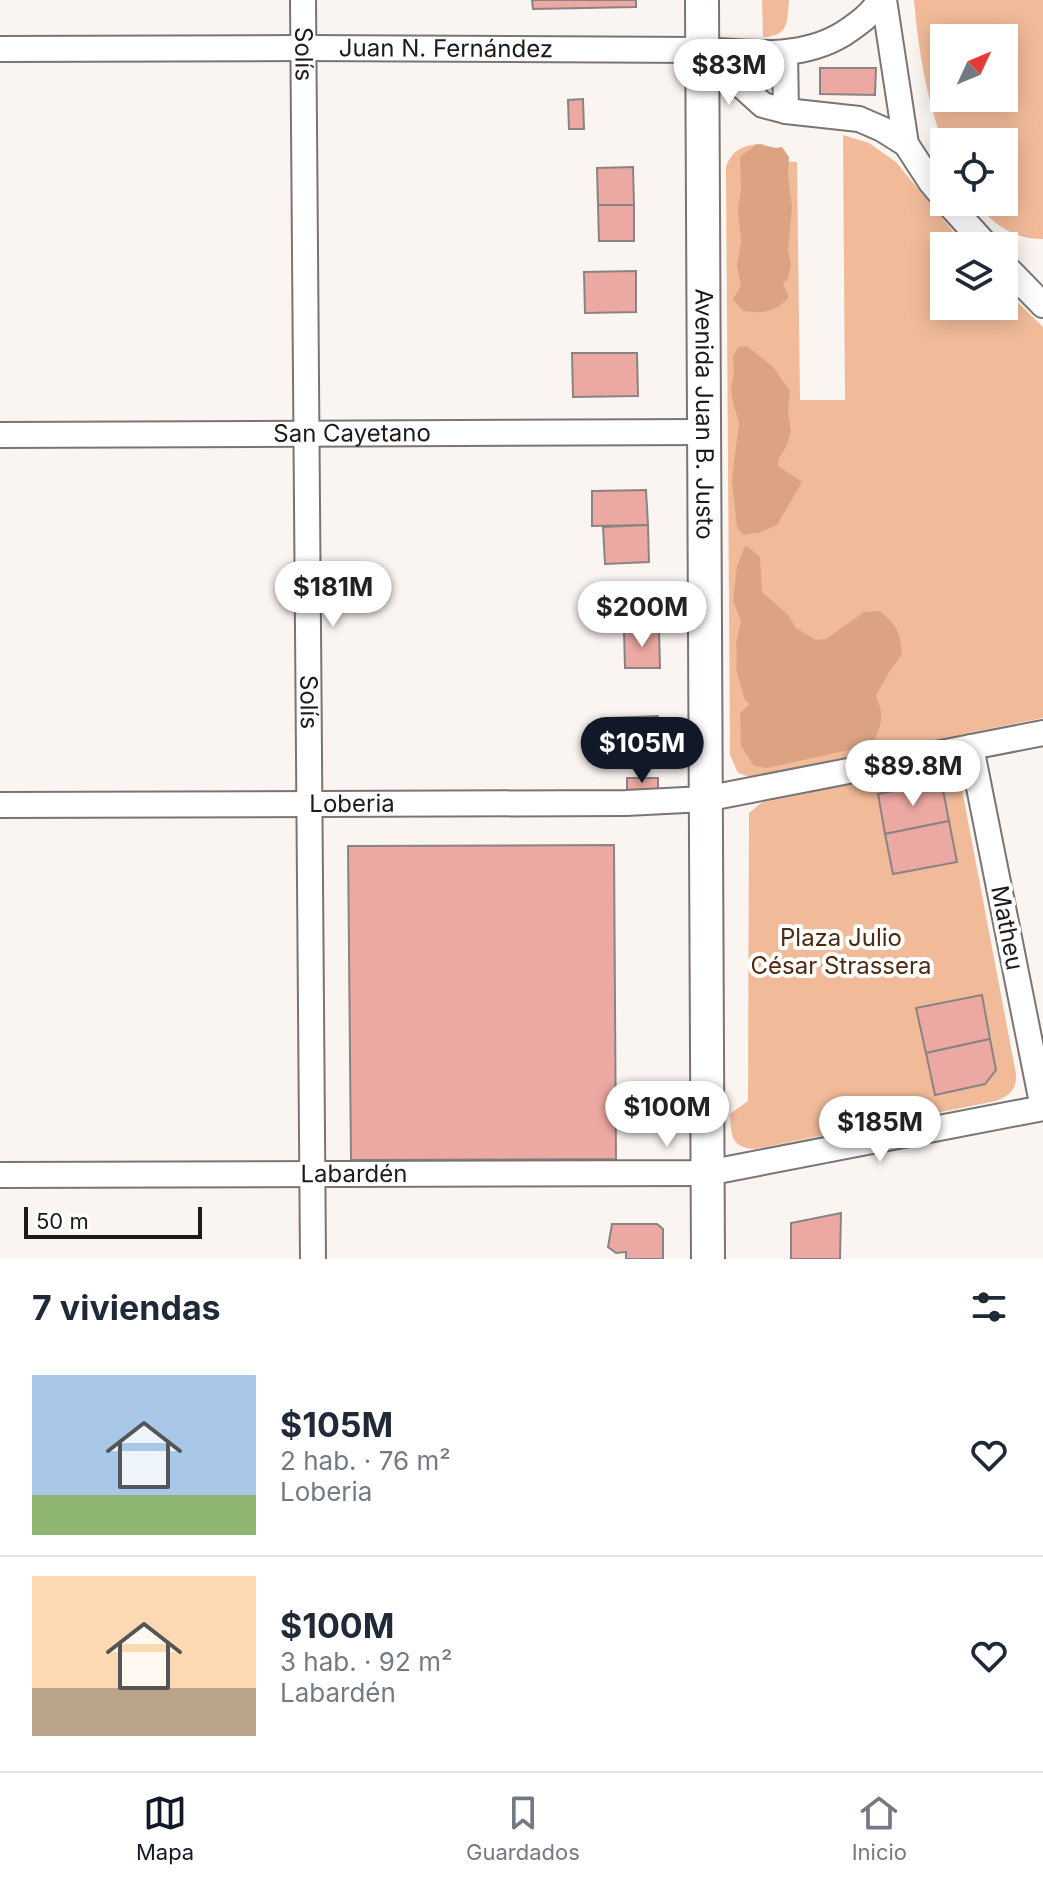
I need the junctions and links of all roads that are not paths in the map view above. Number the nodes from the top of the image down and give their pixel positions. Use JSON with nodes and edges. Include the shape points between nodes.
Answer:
{"nodes":[{"id":1,"x":303,"y":0,"type":"edge"},
{"id":2,"x":702,"y":0,"type":"edge"},
{"id":3,"x":882,"y":0,"type":"edge"},
{"id":4,"x":303,"y":48,"type":"junction"},
{"id":5,"x":0,"y":49,"type":"edge"},
{"id":6,"x":702,"y":50,"type":"junction"},
{"id":7,"x":785,"y":53,"type":"junction"},
{"id":8,"x":786,"y":111,"type":"junction"},
{"id":9,"x":906,"y":144,"type":"junction"},
{"id":10,"x":930,"y":181,"type":"edge"},
{"id":11,"x":960,"y":216,"type":"edge"},
{"id":12,"x":975,"y":232,"type":"edge"},
{"id":13,"x":1018,"y":276,"type":"edge"},
{"id":14,"x":1038,"y":291,"type":"edge"},
{"id":15,"x":704,"y":432,"type":"junction"},
{"id":16,"x":307,"y":434,"type":"junction"},
{"id":17,"x":0,"y":435,"type":"edge"},
{"id":18,"x":1043,"y":733,"type":"edge"},
{"id":19,"x":971,"y":747,"type":"junction"},
{"id":20,"x":705,"y":799,"type":"junction"},
{"id":21,"x":310,"y":804,"type":"junction"},
{"id":22,"x":0,"y":805,"type":"edge"},
{"id":23,"x":1043,"y":1108,"type":"edge"},
{"id":24,"x":707,"y":1173,"type":"junction"},
{"id":25,"x":312,"y":1174,"type":"junction"},
{"id":26,"x":0,"y":1175,"type":"edge"},
{"id":27,"x":313,"y":1259,"type":"edge"},
{"id":28,"x":708,"y":1259,"type":"edge"}],
"edges":[{"from":1,"to":4,"type":"street","name":"Solís"},
{"from":2,"to":6,"type":"main road","name":"Avenida Juan B. Justo"},
{"from":3,"to":7,"type":"street","name":"Juan N. Fernández","via":[[837,37]]},
{"from":3,"to":9,"type":"street"},
{"from":4,"to":5,"type":"street","name":"Juan N. Fernández"},
{"from":4,"to":6,"type":"street","name":"Juan N. Fernández"},
{"from":4,"to":16,"type":"street","name":"Solís"},
{"from":6,"to":7,"type":"street","name":"Juan N. Fernández"},
{"from":6,"to":8,"type":"street","via":[[763,105]]},
{"from":6,"to":15,"type":"main road","name":"Avenida Juan B. Justo"},
{"from":7,"to":8,"type":"street"},
{"from":8,"to":9,"type":"street","via":[[859,119]]},
{"from":9,"to":10,"type":"street"},
{"from":11,"to":12,"type":"street"},
{"from":13,"to":14,"type":"street"},
{"from":15,"to":16,"type":"street","name":"San Cayetano"},
{"from":15,"to":20,"type":"main road","name":"Avenida Juan B. Justo"},
{"from":16,"to":17,"type":"street","name":"San Cayetano"},
{"from":16,"to":21,"type":"street","name":"Solís"},
{"from":18,"to":19,"type":"street","name":"Loberia"},
{"from":19,"to":20,"type":"street","name":"Loberia"},
{"from":19,"to":23,"type":"street","name":"Matheu"},
{"from":20,"to":21,"type":"street","name":"Loberia"},
{"from":20,"to":24,"type":"main road","name":"Avenida Juan B. Justo"},
{"from":21,"to":22,"type":"street","name":"Loberia"},
{"from":21,"to":25,"type":"street","name":"Solís"},
{"from":23,"to":24,"type":"street","name":"Labardén"},
{"from":24,"to":25,"type":"street","name":"Labardén"},
{"from":24,"to":28,"type":"main road","name":"Avenida Juan B. Justo"},
{"from":25,"to":26,"type":"street","name":"Labardén"},
{"from":25,"to":27,"type":"street","name":"Solís"}]}
